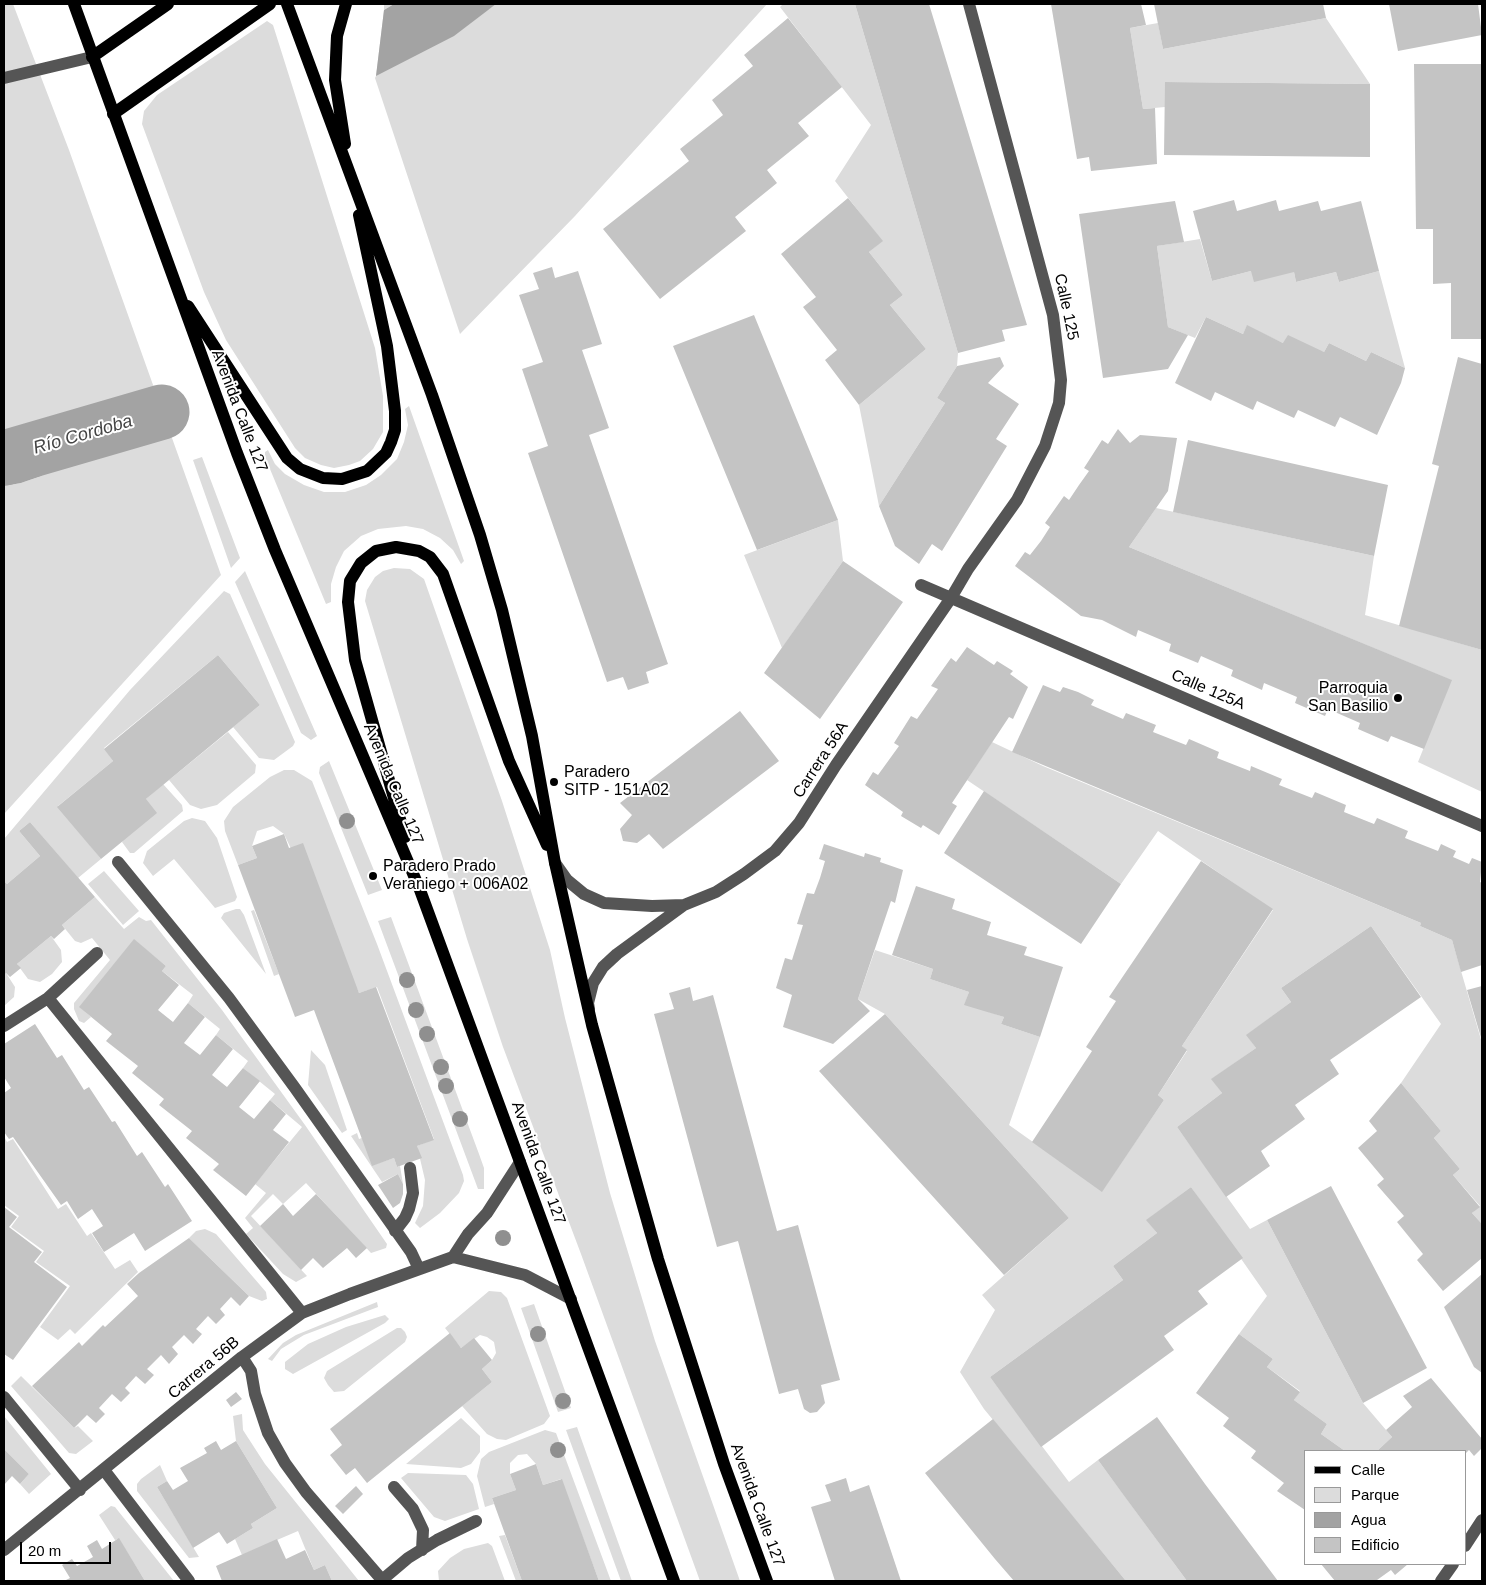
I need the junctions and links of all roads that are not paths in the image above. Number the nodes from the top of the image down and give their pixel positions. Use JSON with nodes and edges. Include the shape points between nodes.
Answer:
{"nodes":[{"id":1,"x":74,"y":4,"type":"edge"},
{"id":2,"x":168,"y":4,"type":"edge"},
{"id":3,"x":270,"y":4,"type":"edge"},
{"id":4,"x":287,"y":4,"type":"edge"},
{"id":5,"x":346,"y":4,"type":"edge"},
{"id":6,"x":969,"y":4,"type":"edge"},
{"id":7,"x":92,"y":57,"type":"junction"},
{"id":8,"x":4,"y":78,"type":"edge"},
{"id":9,"x":113,"y":114,"type":"junction"},
{"id":10,"x":350,"y":174,"type":"junction"},
{"id":11,"x":175,"y":285,"type":"junction"},
{"id":12,"x":921,"y":585,"type":"dead end"},
{"id":13,"x":951,"y":598,"type":"junction"},
{"id":14,"x":1482,"y":826,"type":"edge"},
{"id":15,"x":118,"y":862,"type":"dead end"},
{"id":16,"x":555,"y":863,"type":"junction"},
{"id":17,"x":420,"y":890,"type":"junction"},
{"id":18,"x":684,"y":905,"type":"junction"},
{"id":19,"x":97,"y":953,"type":"dead end"},
{"id":20,"x":48,"y":998,"type":"junction"},
{"id":21,"x":592,"y":1025,"type":"junction"},
{"id":22,"x":4,"y":1026,"type":"edge"},
{"id":23,"x":520,"y":1162,"type":"junction"},
{"id":24,"x":410,"y":1168,"type":"dead end"},
{"id":25,"x":395,"y":1231,"type":"junction"},
{"id":26,"x":453,"y":1258,"type":"junction"},
{"id":27,"x":420,"y":1269,"type":"junction"},
{"id":28,"x":571,"y":1299,"type":"junction"},
{"id":29,"x":302,"y":1314,"type":"junction"},
{"id":30,"x":242,"y":1357,"type":"junction"},
{"id":31,"x":4,"y":1396,"type":"edge"},
{"id":32,"x":104,"y":1470,"type":"junction"},
{"id":33,"x":394,"y":1487,"type":"dead end"},
{"id":34,"x":80,"y":1490,"type":"junction"},
{"id":35,"x":1482,"y":1520,"type":"edge"},
{"id":36,"x":476,"y":1521,"type":"dead end"},
{"id":37,"x":1466,"y":1544,"type":"edge"},
{"id":38,"x":4,"y":1550,"type":"edge"},
{"id":39,"x":422,"y":1550,"type":"junction"},
{"id":40,"x":1452,"y":1565,"type":"edge"},
{"id":41,"x":189,"y":1581,"type":"edge"},
{"id":42,"x":382,"y":1581,"type":"edge"},
{"id":43,"x":674,"y":1581,"type":"edge"},
{"id":44,"x":767,"y":1581,"type":"edge"},
{"id":45,"x":1441,"y":1581,"type":"edge"}],
"edges":[{"from":1,"to":7,"type":"main road","name":"Avenida Calle 127"},
{"from":2,"to":7,"type":"main road"},
{"from":3,"to":9,"type":"main road"},
{"from":4,"to":10,"type":"main road","name":"Avenida Calle 127"},
{"from":5,"to":10,"type":"main road","via":[[337,36],[335,80]]},
{"from":6,"to":13,"type":"street","name":"Calle 125","via":[[1053,316],[1062,380],[1059,403],[1045,446],[1017,500]]},
{"from":7,"to":8,"type":"street"},
{"from":7,"to":9,"type":"main road","name":"Avenida Calle 127"},
{"from":9,"to":11,"type":"main road","name":"Avenida Calle 127"},
{"from":10,"to":11,"type":"main road","via":[[387,346],[395,411],[395,430],[386,453],[367,471],[342,479],[323,478],[300,469],[287,458]]},
{"from":10,"to":16,"type":"main road","name":"Avenida Calle 127","via":[[480,535],[502,610],[532,736]]},
{"from":11,"to":17,"type":"main road","name":"Avenida Calle 127","via":[[275,550]]},
{"from":12,"to":13,"type":"street","name":"Calle 125A"},
{"from":13,"to":14,"type":"street","name":"Calle 125A"},
{"from":13,"to":18,"type":"street","name":"Carrera 56A","via":[[793,830],[775,851],[716,892]]},
{"from":15,"to":25,"type":"street","via":[[234,1006]]},
{"from":16,"to":17,"type":"main road","via":[[509,761],[443,574],[430,557],[419,551],[396,547],[383,549],[368,556],[350,581],[350,628],[355,660]]},
{"from":16,"to":18,"type":"street","name":"Carrera 56A","via":[[567,880],[584,894],[604,903]]},
{"from":16,"to":21,"type":"main road","name":"Avenida Calle 127"},
{"from":17,"to":23,"type":"main road","name":"Avenida Calle 127"},
{"from":18,"to":21,"type":"street","name":"Carrera 56A","via":[[634,939],[603,967],[593,983],[588,1003]]},
{"from":19,"to":20,"type":"street"},
{"from":20,"to":22,"type":"street"},
{"from":20,"to":29,"type":"street"},
{"from":21,"to":44,"type":"main road","name":"Avenida Calle 127","via":[[658,1259],[724,1464]]},
{"from":23,"to":26,"type":"street","via":[[487,1214],[468,1234]]},
{"from":23,"to":28,"type":"main road","name":"Avenida Calle 127"},
{"from":24,"to":25,"type":"street","via":[[413,1194],[405,1218]]},
{"from":25,"to":27,"type":"street"},
{"from":26,"to":27,"type":"street","name":"Carrera 56B"},
{"from":26,"to":28,"type":"street","via":[[525,1275]]},
{"from":27,"to":29,"type":"street","name":"Carrera 56B"},
{"from":28,"to":43,"type":"main road","name":"Avenida Calle 127"},
{"from":29,"to":30,"type":"street","name":"Carrera 56B"},
{"from":30,"to":32,"type":"street","name":"Carrera 56B"},
{"from":30,"to":42,"type":"street","via":[[251,1371],[268,1433],[285,1463]]},
{"from":31,"to":34,"type":"street"},
{"from":32,"to":34,"type":"street","name":"Carrera 56B"},
{"from":32,"to":41,"type":"street"},
{"from":33,"to":39,"type":"street","via":[[413,1509],[423,1530]]},
{"from":34,"to":38,"type":"street","name":"Carrera 56B"},
{"from":35,"to":37,"type":"street"},
{"from":36,"to":39,"type":"street"},
{"from":39,"to":42,"type":"street"},
{"from":40,"to":45,"type":"street"}]}
